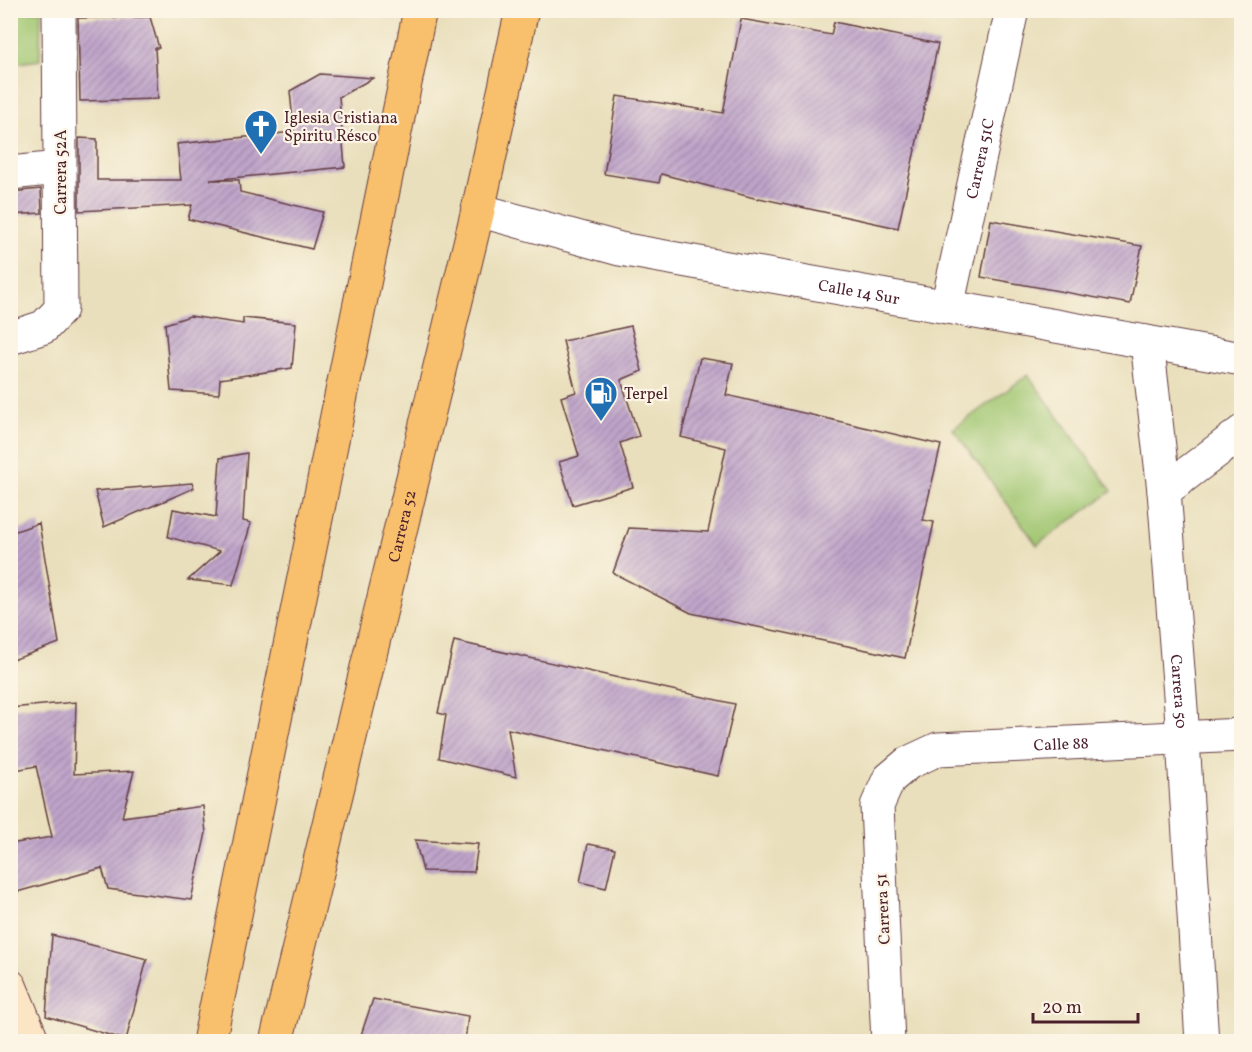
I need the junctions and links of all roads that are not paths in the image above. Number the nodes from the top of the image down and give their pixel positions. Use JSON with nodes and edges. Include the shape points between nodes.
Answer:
{"nodes":[{"id":1,"x":59,"y":10,"type":"edge"},
{"id":2,"x":420,"y":10,"type":"edge"},
{"id":3,"x":522,"y":10,"type":"edge"},
{"id":4,"x":1012,"y":10,"type":"edge"},
{"id":5,"x":60,"y":168,"type":"junction"},
{"id":6,"x":10,"y":173,"type":"edge"},
{"id":7,"x":478,"y":210,"type":"junction"},
{"id":8,"x":947,"y":307,"type":"junction"},
{"id":9,"x":10,"y":338,"type":"edge"},
{"id":10,"x":1147,"y":342,"type":"junction"},
{"id":11,"x":1242,"y":359,"type":"edge"},
{"id":12,"x":1242,"y":432,"type":"edge"},
{"id":13,"x":1164,"y":491,"type":"junction"},
{"id":14,"x":1242,"y":735,"type":"edge"},
{"id":15,"x":1182,"y":737,"type":"junction"},
{"id":16,"x":889,"y":779,"type":"joint"},
{"id":17,"x":10,"y":986,"type":"edge"},
{"id":18,"x":33,"y":1041,"type":"edge"},
{"id":19,"x":209,"y":1041,"type":"edge"},
{"id":20,"x":276,"y":1041,"type":"edge"},
{"id":21,"x":888,"y":1041,"type":"edge"},
{"id":22,"x":1202,"y":1041,"type":"edge"}],
"edges":[{"from":1,"to":5,"type":"street","name":"Carrera 52A"},
{"from":2,"to":19,"type":"main road"},
{"from":3,"to":7,"type":"main road","name":"Carrera 52"},
{"from":4,"to":8,"type":"street","name":"Carrera 51C"},
{"from":5,"to":6,"type":"street"},
{"from":5,"to":9,"type":"street","name":"Carrera 52A","via":[[61,309],[44,327]]},
{"from":7,"to":8,"type":"street","name":"Calle 14 Sur","via":[[620,249]]},
{"from":7,"to":20,"type":"main road","name":"Carrera 52"},
{"from":8,"to":10,"type":"street","name":"Calle 14 Sur"},
{"from":10,"to":11,"type":"street","name":"Calle 14 Sur"},
{"from":10,"to":13,"type":"street","name":"Carrera 50"},
{"from":12,"to":13,"type":"street"},
{"from":13,"to":15,"type":"street","name":"Carrera 50"},
{"from":14,"to":15,"type":"street","name":"Calle 88"},
{"from":15,"to":16,"type":"street","name":"Calle 88","via":[[938,749]]},
{"from":15,"to":22,"type":"street","name":"Carrera 50"},
{"from":16,"to":21,"type":"street","name":"Carrera 51","via":[[877,806]]},
{"from":17,"to":18,"type":"street"}]}
